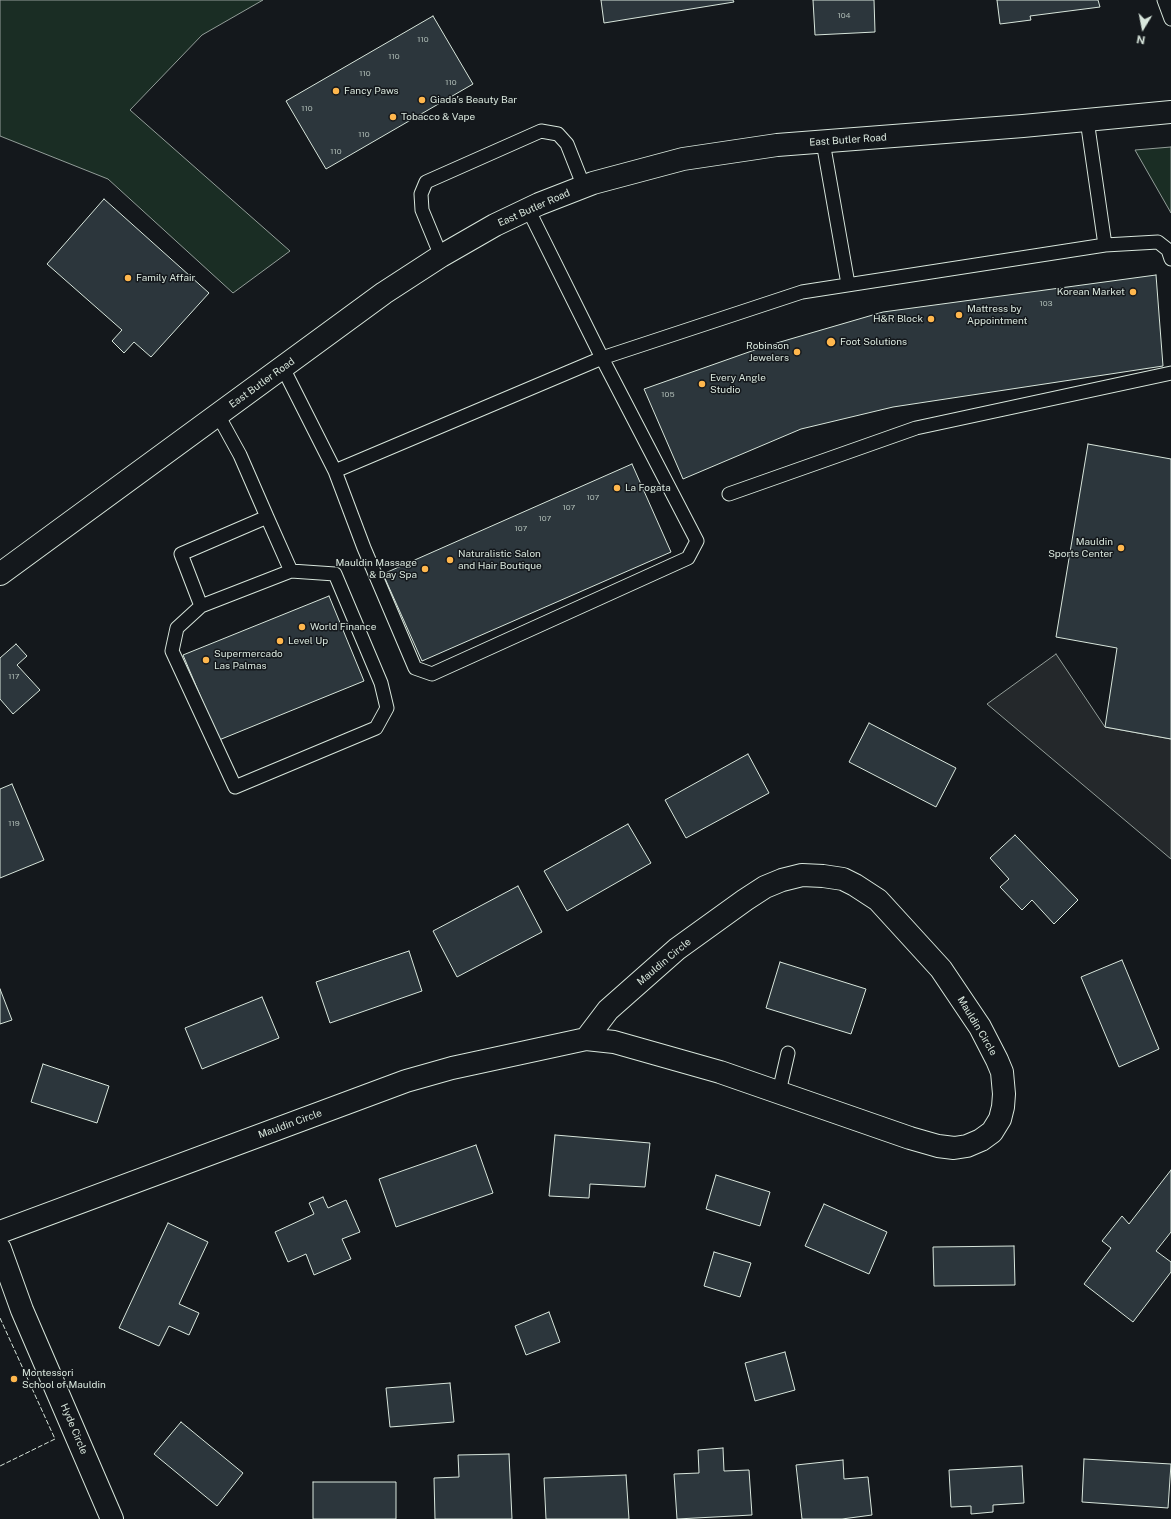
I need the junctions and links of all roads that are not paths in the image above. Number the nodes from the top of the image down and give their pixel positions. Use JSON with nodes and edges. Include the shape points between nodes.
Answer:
{"nodes":[{"id":1,"x":1164,"y":0,"type":"edge"},
{"id":2,"x":1171,"y":19,"type":"edge"},
{"id":3,"x":1171,"y":112,"type":"edge"},
{"id":4,"x":1087,"y":120,"type":"junction"},
{"id":5,"x":822,"y":142,"type":"junction"},
{"id":6,"x":584,"y":187,"type":"junction"},
{"id":7,"x":528,"y":209,"type":"junction"},
{"id":8,"x":1105,"y":245,"type":"junction"},
{"id":9,"x":441,"y":256,"type":"junction"},
{"id":10,"x":1171,"y":259,"type":"edge"},
{"id":11,"x":848,"y":284,"type":"junction"},
{"id":12,"x":602,"y":358,"type":"junction"},
{"id":13,"x":283,"y":368,"type":"junction"},
{"id":14,"x":1171,"y":372,"type":"edge"},
{"id":15,"x":218,"y":415,"type":"junction"},
{"id":16,"x":334,"y":471,"type":"junction"},
{"id":17,"x":730,"y":494,"type":"dead end"},
{"id":18,"x":268,"y":517,"type":"junction"},
{"id":19,"x":291,"y":571,"type":"junction"},
{"id":20,"x":0,"y":574,"type":"edge"},
{"id":21,"x":201,"y":606,"type":"junction"},
{"id":22,"x":586,"y":1038,"type":"junction"},
{"id":23,"x":788,"y":1053,"type":"dead end"},
{"id":24,"x":779,"y":1092,"type":"junction"},
{"id":25,"x":0,"y":1232,"type":"edge"},
{"id":26,"x":0,"y":1249,"type":"edge"},
{"id":27,"x":112,"y":1519,"type":"edge"}],
"edges":[{"from":1,"to":2,"type":"lane"},
{"from":3,"to":4,"type":"street","name":"East Butler Road"},
{"from":4,"to":5,"type":"street","name":"East Butler Road"},
{"from":4,"to":8,"type":"lane"},
{"from":5,"to":6,"type":"street","name":"East Butler Road","via":[[778,145],[683,159]]},
{"from":5,"to":11,"type":"lane"},
{"from":6,"to":7,"type":"street","name":"East Butler Road"},
{"from":6,"to":9,"type":"lane","via":[[567,144],[558,134],[541,131],[426,182],[421,194],[422,210]]},
{"from":7,"to":9,"type":"street","name":"East Butler Road"},
{"from":7,"to":12,"type":"lane"},
{"from":8,"to":10,"type":"lane","via":[[1158,242],[1168,250]]},
{"from":8,"to":11,"type":"lane"},
{"from":9,"to":13,"type":"street","name":"East Butler Road","via":[[384,293]]},
{"from":11,"to":12,"type":"lane","via":[[802,292]]},
{"from":12,"to":16,"type":"lane"},
{"from":12,"to":16,"type":"lane","via":[[696,541],[688,558],[432,674],[415,668]]},
{"from":13,"to":15,"type":"street","name":"East Butler Road"},
{"from":13,"to":16,"type":"lane"},
{"from":14,"to":17,"type":"lane","via":[[916,428]]},
{"from":15,"to":18,"type":"lane","via":[[240,455]]},
{"from":15,"to":20,"type":"street","name":"East Butler Road"},
{"from":18,"to":19,"type":"lane"},
{"from":18,"to":21,"type":"lane","via":[[181,554]]},
{"from":19,"to":21,"type":"lane"},
{"from":19,"to":21,"type":"lane","via":[[335,574],[380,683],[387,708],[376,728],[235,787],[172,651],[177,628]]},
{"from":22,"to":24,"type":"street","name":"Mauldin Circle","via":[[614,1042],[720,1072]]},
{"from":22,"to":24,"type":"street","name":"Mauldin Circle","via":[[608,1010],[677,949],[745,900],[782,880],[802,875],[823,876],[855,885],[878,900],[941,969],[980,1027],[997,1060],[1002,1072],[1004,1094],[1000,1119],[992,1132],[968,1146],[954,1148],[910,1138]]},
{"from":22,"to":25,"type":"street","name":"Mauldin Circle","via":[[406,1081]]},
{"from":23,"to":24,"type":"lane"},
{"from":26,"to":27,"type":"street","name":"Hyde Circle","via":[[22,1310]]}]}
